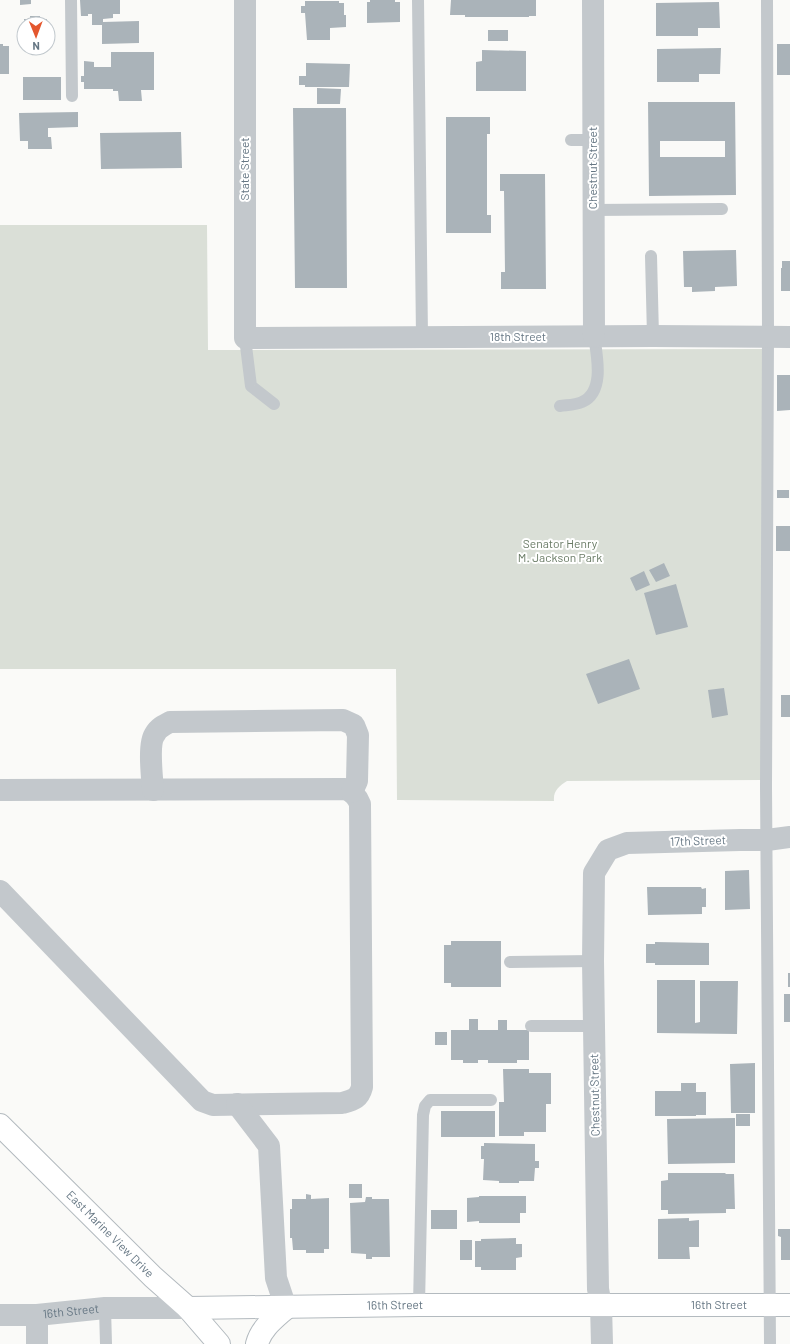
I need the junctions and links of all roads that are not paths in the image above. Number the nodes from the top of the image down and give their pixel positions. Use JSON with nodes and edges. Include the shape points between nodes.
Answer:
{"nodes":[{"id":1,"x":71,"y":0,"type":"edge"},
{"id":2,"x":245,"y":0,"type":"edge"},
{"id":3,"x":418,"y":0,"type":"edge"},
{"id":4,"x":593,"y":0,"type":"edge"},
{"id":5,"x":767,"y":0,"type":"edge"},
{"id":6,"x":72,"y":96,"type":"dead end"},
{"id":7,"x":571,"y":140,"type":"dead end"},
{"id":8,"x":593,"y":140,"type":"junction"},
{"id":9,"x":722,"y":209,"type":"dead end"},
{"id":10,"x":593,"y":210,"type":"junction"},
{"id":11,"x":651,"y":256,"type":"dead end"},
{"id":12,"x":594,"y":336,"type":"junction"},
{"id":13,"x":652,"y":336,"type":"junction"},
{"id":14,"x":422,"y":337,"type":"junction"},
{"id":15,"x":768,"y":337,"type":"junction"},
{"id":16,"x":790,"y":337,"type":"edge"},
{"id":17,"x":245,"y":338,"type":"junction"},
{"id":18,"x":274,"y":404,"type":"dead end"},
{"id":19,"x":560,"y":406,"type":"dead end"},
{"id":20,"x":0,"y":790,"type":"edge"},
{"id":21,"x":153,"y":790,"type":"junction"},
{"id":22,"x":352,"y":792,"type":"junction"},
{"id":23,"x":790,"y":837,"type":"edge"},
{"id":24,"x":767,"y":840,"type":"junction"},
{"id":25,"x":608,"y":850,"type":"joint"},
{"id":26,"x":0,"y":891,"type":"edge"},
{"id":27,"x":593,"y":961,"type":"junction"},
{"id":28,"x":510,"y":962,"type":"dead end"},
{"id":29,"x":531,"y":1026,"type":"dead end"},
{"id":30,"x":594,"y":1026,"type":"junction"},
{"id":31,"x":491,"y":1100,"type":"dead end"},
{"id":32,"x":237,"y":1104,"type":"junction"},
{"id":33,"x":4,"y":1133,"type":"edge"},
{"id":34,"x":419,"y":1305,"type":"junction"},
{"id":35,"x":601,"y":1305,"type":"junction"},
{"id":36,"x":780,"y":1305,"type":"edge"},
{"id":37,"x":105,"y":1308,"type":"junction"},
{"id":38,"x":188,"y":1308,"type":"junction"},
{"id":39,"x":286,"y":1308,"type":"junction"},
{"id":40,"x":0,"y":1315,"type":"edge"},
{"id":41,"x":37,"y":1315,"type":"junction"},
{"id":42,"x":37,"y":1344,"type":"edge"},
{"id":43,"x":106,"y":1344,"type":"edge"},
{"id":44,"x":218,"y":1344,"type":"edge"},
{"id":45,"x":257,"y":1344,"type":"edge"},
{"id":46,"x":602,"y":1344,"type":"edge"},
{"id":47,"x":770,"y":1344,"type":"edge"}],
"edges":[{"from":1,"to":6,"type":"lane"},
{"from":2,"to":17,"type":"street","name":"State Street"},
{"from":3,"to":14,"type":"lane"},
{"from":4,"to":8,"type":"street","name":"Chestnut Street"},
{"from":5,"to":15,"type":"lane"},
{"from":7,"to":8,"type":"lane"},
{"from":8,"to":10,"type":"street","name":"Chestnut Street"},
{"from":9,"to":10,"type":"lane"},
{"from":10,"to":12,"type":"street","name":"Chestnut Street"},
{"from":11,"to":13,"type":"lane"},
{"from":12,"to":13,"type":"street","name":"18th Street"},
{"from":12,"to":14,"type":"street","name":"18th Street"},
{"from":12,"to":19,"type":"lane","via":[[598,379],[593,393],[582,402]]},
{"from":13,"to":15,"type":"street","name":"18th Street"},
{"from":14,"to":17,"type":"street","name":"18th Street"},
{"from":15,"to":16,"type":"street","name":"18th Street"},
{"from":15,"to":24,"type":"lane"},
{"from":17,"to":18,"type":"lane","via":[[251,386]]},
{"from":20,"to":21,"type":"street"},
{"from":21,"to":22,"type":"street","via":[[345,789]]},
{"from":21,"to":22,"type":"street","via":[[151,750],[154,734],[170,722],[343,720],[354,725],[358,735],[357,781]]},
{"from":22,"to":32,"type":"street","via":[[360,804],[360,1094],[353,1100],[342,1103]]},
{"from":23,"to":24,"type":"street","name":"17th Street"},
{"from":24,"to":25,"type":"street","name":"17th Street","via":[[627,843]]},
{"from":24,"to":36,"type":"lane"},
{"from":25,"to":27,"type":"street","name":"Chestnut Street","via":[[594,873]]},
{"from":26,"to":32,"type":"street","via":[[202,1101],[213,1105]]},
{"from":27,"to":28,"type":"lane"},
{"from":27,"to":30,"type":"street","name":"Chestnut Street"},
{"from":29,"to":30,"type":"lane"},
{"from":30,"to":35,"type":"street","name":"Chestnut Street","via":[[598,1288]]},
{"from":31,"to":34,"type":"lane","via":[[430,1100],[425,1106]]},
{"from":32,"to":39,"type":"street","via":[[268,1146],[276,1278]]},
{"from":33,"to":38,"type":"street","name":"East Marine View Drive"},
{"from":34,"to":35,"type":"street","name":"16th Street"},
{"from":34,"to":39,"type":"street","name":"16th Street"},
{"from":35,"to":36,"type":"street","name":"16th Street"},
{"from":35,"to":46,"type":"street","name":"Chestnut Street"},
{"from":36,"to":47,"type":"lane"},
{"from":37,"to":38,"type":"street","name":"16th Street"},
{"from":37,"to":41,"type":"street","name":"16th Street"},
{"from":37,"to":43,"type":"lane"},
{"from":38,"to":39,"type":"street","name":"16th Street"},
{"from":38,"to":44,"type":"street","name":"East Marine View Drive"},
{"from":39,"to":45,"type":"street","via":[[266,1326]]},
{"from":40,"to":41,"type":"street","name":"16th Street"},
{"from":41,"to":42,"type":"street"}]}
